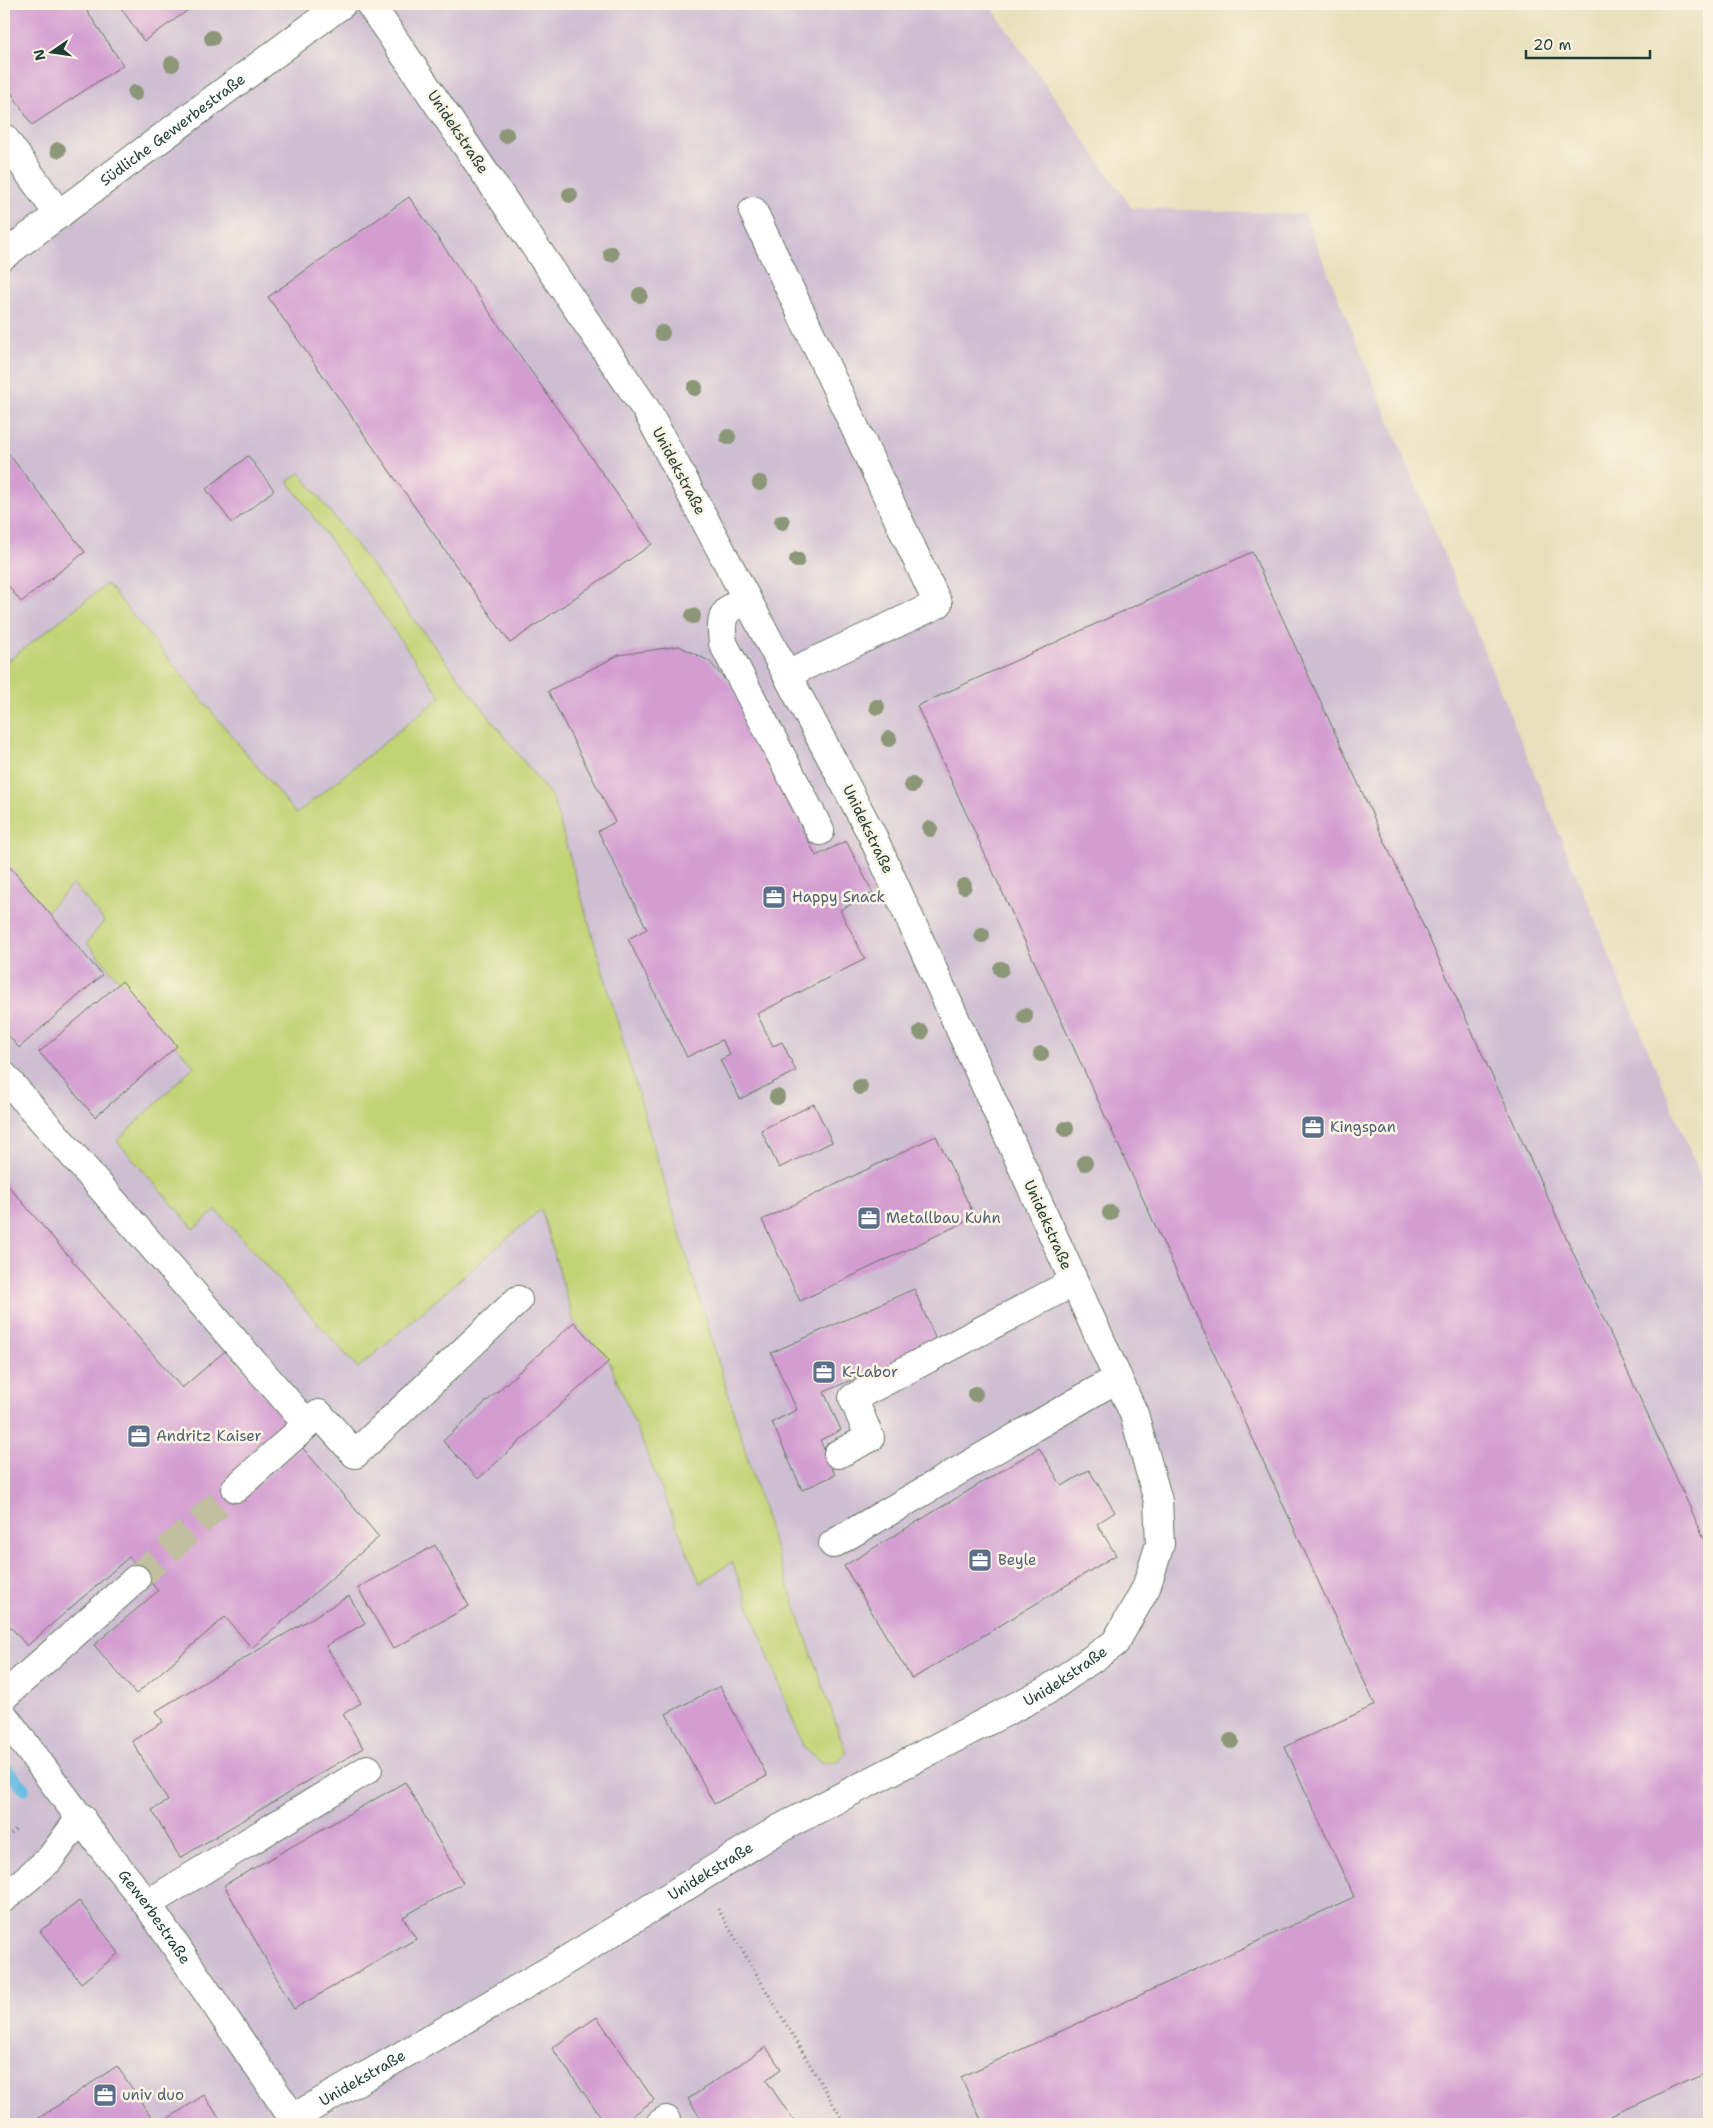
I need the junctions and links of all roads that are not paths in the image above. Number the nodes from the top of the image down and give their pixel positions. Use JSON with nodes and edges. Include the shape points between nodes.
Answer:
{"nodes":[{"id":1,"x":342,"y":4,"type":"edge"},
{"id":2,"x":370,"y":4,"type":"edge"},
{"id":3,"x":4,"y":138,"type":"edge"},
{"id":4,"x":753,"y":211,"type":"dead end"},
{"id":5,"x":59,"y":214,"type":"junction"},
{"id":6,"x":4,"y":255,"type":"edge"},
{"id":7,"x":746,"y":598,"type":"junction"},
{"id":8,"x":787,"y":674,"type":"junction"},
{"id":9,"x":820,"y":831,"type":"dead end"},
{"id":10,"x":4,"y":1076,"type":"edge"},
{"id":11,"x":1074,"y":1282,"type":"junction"},
{"id":12,"x":518,"y":1300,"type":"dead end"},
{"id":13,"x":1118,"y":1378,"type":"junction"},
{"id":14,"x":307,"y":1424,"type":"junction"},
{"id":15,"x":838,"y":1454,"type":"dead end"},
{"id":16,"x":236,"y":1488,"type":"tunnel mouth"},
{"id":17,"x":832,"y":1544,"type":"dead end"},
{"id":18,"x":136,"y":1579,"type":"tunnel mouth"},
{"id":19,"x":4,"y":1696,"type":"edge"},
{"id":20,"x":4,"y":1716,"type":"edge"},
{"id":21,"x":368,"y":1769,"type":"dead end"},
{"id":22,"x":80,"y":1817,"type":"junction"},
{"id":23,"x":4,"y":1898,"type":"edge"},
{"id":24,"x":147,"y":1904,"type":"junction"},
{"id":25,"x":295,"y":2121,"type":"edge"}],
"edges":[{"from":1,"to":5,"type":"street","name":"Südliche Gewerbestraße"},
{"from":2,"to":7,"type":"street","name":"Unidekstraße","via":[[647,411]]},
{"from":3,"to":5,"type":"street"},
{"from":4,"to":8,"type":"street","via":[[938,604]]},
{"from":5,"to":6,"type":"street","name":"Südliche Gewerbestraße"},
{"from":7,"to":8,"type":"street","name":"Unidekstraße"},
{"from":7,"to":9,"type":"street","via":[[728,609],[721,622],[723,643]]},
{"from":8,"to":11,"type":"street","name":"Unidekstraße","via":[[872,835]]},
{"from":10,"to":14,"type":"street"},
{"from":11,"to":13,"type":"street","name":"Unidekstraße"},
{"from":11,"to":15,"type":"street","via":[[852,1398],[870,1438]]},
{"from":12,"to":14,"type":"street","via":[[355,1454],[319,1414]]},
{"from":13,"to":17,"type":"street"},
{"from":13,"to":25,"type":"street","name":"Unidekstraße","via":[[1134,1414],[1158,1501],[1160,1544],[1146,1588],[1115,1643],[1046,1691],[779,1829],[552,1969]]},
{"from":14,"to":16,"type":"street"},
{"from":18,"to":19,"type":"street"},
{"from":20,"to":22,"type":"street","name":"Gewerbestraße"},
{"from":21,"to":24,"type":"street"},
{"from":22,"to":23,"type":"street","via":[[49,1860]]},
{"from":22,"to":24,"type":"street","name":"Gewerbestraße"},
{"from":24,"to":25,"type":"street","name":"Gewerbestraße"}]}
